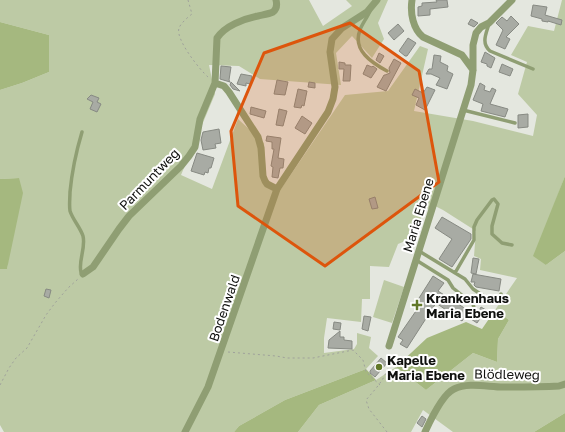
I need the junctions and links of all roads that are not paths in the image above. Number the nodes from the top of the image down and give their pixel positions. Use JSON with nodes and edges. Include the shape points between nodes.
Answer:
{"nodes":[{"id":1,"x":276,"y":0,"type":"edge"},
{"id":2,"x":377,"y":0,"type":"edge"},
{"id":3,"x":412,"y":0,"type":"edge"},
{"id":4,"x":507,"y":2,"type":"edge"},
{"id":5,"x":372,"y":6,"type":"junction"},
{"id":6,"x":489,"y":23,"type":"junction"},
{"id":7,"x":533,"y":69,"type":"dead end"},
{"id":8,"x":473,"y":70,"type":"junction"},
{"id":9,"x":386,"y":71,"type":"dead end"},
{"id":10,"x":215,"y":83,"type":"junction"},
{"id":11,"x":463,"y":110,"type":"junction"},
{"id":12,"x":516,"y":123,"type":"dead end"},
{"id":13,"x":82,"y":132,"type":"dead end"},
{"id":14,"x":277,"y":189,"type":"junction"},
{"id":15,"x":512,"y":245,"type":"dead end"},
{"id":16,"x":419,"y":251,"type":"junction"},
{"id":17,"x":416,"y":260,"type":"junction"},
{"id":18,"x":456,"y":273,"type":"junction"},
{"id":19,"x":83,"y":274,"type":"joint"},
{"id":20,"x":501,"y":294,"type":"dead end"},
{"id":21,"x":470,"y":316,"type":"dead end"},
{"id":22,"x":389,"y":346,"type":"road end"},
{"id":23,"x":565,"y":384,"type":"edge"},
{"id":24,"x":186,"y":432,"type":"edge"},
{"id":25,"x":425,"y":432,"type":"edge"}],
"edges":[{"from":1,"to":10,"type":"street","via":[[273,12],[240,21],[216,38]]},
{"from":2,"to":5,"type":"street"},
{"from":3,"to":8,"type":"street","via":[[413,19],[418,33],[462,55]]},
{"from":4,"to":6,"type":"street","name":"Maria Ebene"},
{"from":5,"to":9,"type":"lane","via":[[358,40],[361,50],[367,57]]},
{"from":5,"to":14,"type":"street","via":[[342,28],[332,39],[330,52],[335,88],[333,99],[328,112]]},
{"from":6,"to":7,"type":"lane","via":[[484,37],[486,47]]},
{"from":6,"to":8,"type":"street","name":"Maria Ebene","via":[[476,33],[473,44]]},
{"from":8,"to":11,"type":"street","name":"Maria Ebene"},
{"from":10,"to":14,"type":"street","via":[[224,86],[229,92],[258,137],[262,148],[262,176],[267,184]]},
{"from":10,"to":19,"type":"street","name":"Parmuntweg","via":[[200,118],[194,147],[189,156],[129,216],[93,267]]},
{"from":11,"to":12,"type":"lane"},
{"from":11,"to":16,"type":"street","name":"Maria Ebene"},
{"from":13,"to":19,"type":"lane","via":[[74,159],[70,209],[83,236],[80,268]]},
{"from":14,"to":24,"type":"street","name":"Bodenwald","via":[[222,350],[208,387]]},
{"from":15,"to":18,"type":"lane","via":[[502,243],[492,234],[498,204],[494,199],[477,220],[474,226],[474,240]]},
{"from":16,"to":17,"type":"street","name":"Maria Ebene"},
{"from":16,"to":18,"type":"lane"},
{"from":17,"to":21,"type":"lane","via":[[448,280],[453,288],[473,304]]},
{"from":17,"to":22,"type":"street","name":"Maria Ebene"},
{"from":18,"to":20,"type":"lane","via":[[488,299],[496,302]]},
{"from":23,"to":25,"type":"street","name":"Blödleweg","via":[[465,386],[452,389],[441,402]]}]}
